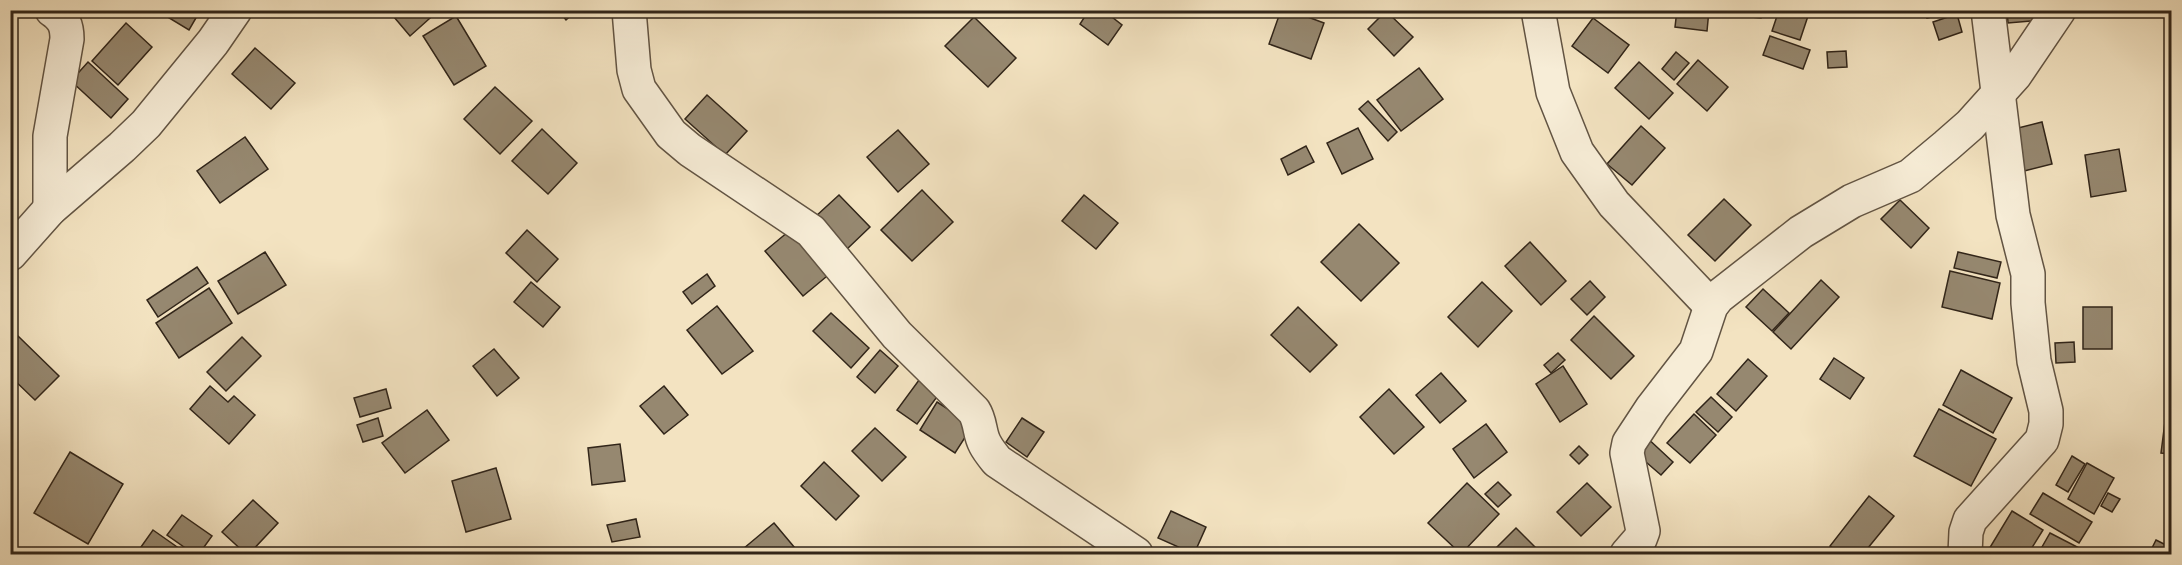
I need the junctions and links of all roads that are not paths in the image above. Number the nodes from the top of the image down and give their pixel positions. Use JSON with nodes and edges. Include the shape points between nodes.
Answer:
{"nodes":[{"id":1,"x":52,"y":10,"type":"edge"},
{"id":2,"x":235,"y":10,"type":"edge"},
{"id":3,"x":629,"y":10,"type":"edge"},
{"id":4,"x":1538,"y":10,"type":"edge"},
{"id":5,"x":1988,"y":10,"type":"edge"},
{"id":6,"x":2060,"y":10,"type":"edge"},
{"id":7,"x":1998,"y":93,"type":"junction"},
{"id":8,"x":50,"y":209,"type":"junction"},
{"id":9,"x":10,"y":254,"type":"edge"},
{"id":10,"x":1711,"y":306,"type":"junction"},
{"id":11,"x":1136,"y":555,"type":"edge"},
{"id":12,"x":1627,"y":555,"type":"edge"},
{"id":13,"x":1965,"y":555,"type":"edge"}],
"edges":[{"from":1,"to":8,"type":"street","via":[[67,27],[67,39],[50,136]]},
{"from":2,"to":8,"type":"street","via":[[146,124]]},
{"from":3,"to":11,"type":"street","via":[[639,89],[671,134],[811,231],[904,342],[974,411],[985,445],[997,461]]},
{"from":4,"to":10,"type":"street","via":[[1552,92],[1577,152],[1614,204]]},
{"from":5,"to":7,"type":"street"},
{"from":6,"to":7,"type":"street"},
{"from":7,"to":10,"type":"street","via":[[1970,125],[1910,176],[1852,201],[1801,232],[1728,288]]},
{"from":7,"to":13,"type":"street","via":[[2013,215],[2028,274],[2034,361],[2046,424],[2042,440],[1970,520]]},
{"from":8,"to":9,"type":"street"},
{"from":10,"to":12,"type":"street","via":[[1696,351],[1629,444],[1627,453],[1642,531]]}]}
